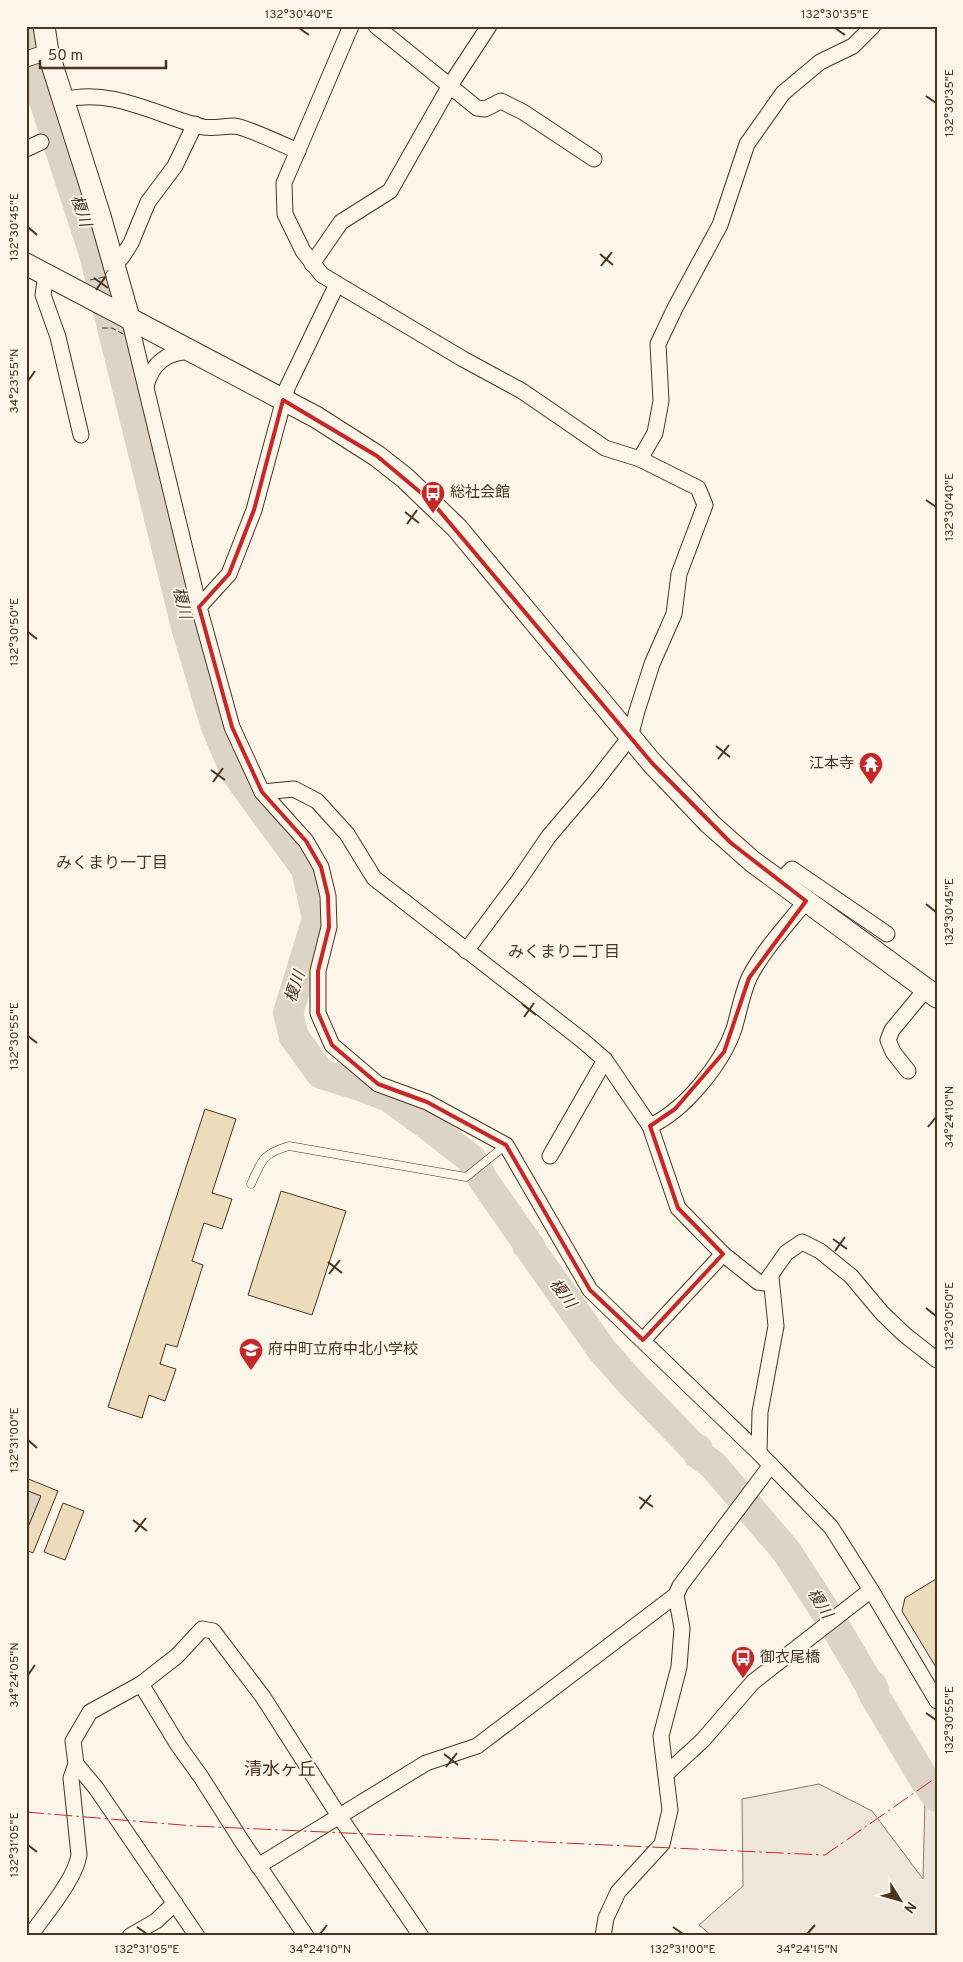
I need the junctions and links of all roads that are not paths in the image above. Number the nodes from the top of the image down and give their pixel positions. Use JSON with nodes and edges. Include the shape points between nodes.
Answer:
{"nodes":[{"id":1,"x":44,"y":26,"type":"edge"},
{"id":2,"x":351,"y":26,"type":"edge"},
{"id":3,"x":376,"y":26,"type":"edge"},
{"id":4,"x":489,"y":26,"type":"edge"},
{"id":5,"x":872,"y":26,"type":"edge"},
{"id":6,"x":48,"y":52,"type":"junction"},
{"id":7,"x":26,"y":59,"type":"edge"},
{"id":8,"x":450,"y":87,"type":"junction"},
{"id":9,"x":63,"y":100,"type":"junction"},
{"id":10,"x":195,"y":124,"type":"junction"},
{"id":11,"x":41,"y":142,"type":"dead end"},
{"id":12,"x":26,"y":149,"type":"edge"},
{"id":13,"x":298,"y":151,"type":"junction"},
{"id":14,"x":594,"y":159,"type":"dead end"},
{"id":15,"x":26,"y":264,"type":"edge"},
{"id":16,"x":312,"y":264,"type":"junction"},
{"id":17,"x":114,"y":265,"type":"junction"},
{"id":18,"x":46,"y":274,"type":"junction"},
{"id":19,"x":337,"y":284,"type":"junction"},
{"id":20,"x":124,"y":315,"type":"junction"},
{"id":21,"x":193,"y":352,"type":"junction"},
{"id":22,"x":146,"y":387,"type":"junction"},
{"id":23,"x":283,"y":400,"type":"junction"},
{"id":24,"x":81,"y":435,"type":"dead end"},
{"id":25,"x":640,"y":459,"type":"junction"},
{"id":26,"x":199,"y":608,"type":"junction"},
{"id":27,"x":630,"y":737,"type":"junction"},
{"id":28,"x":262,"y":792,"type":"junction"},
{"id":29,"x":780,"y":881,"type":"junction"},
{"id":30,"x":806,"y":901,"type":"junction"},
{"id":31,"x":887,"y":934,"type":"dead end"},
{"id":32,"x":466,"y":950,"type":"junction"},
{"id":33,"x":931,"y":993,"type":"edge"},
{"id":34,"x":605,"y":1060,"type":"junction"},
{"id":35,"x":908,"y":1071,"type":"dead end"},
{"id":36,"x":650,"y":1126,"type":"junction"},
{"id":37,"x":506,"y":1145,"type":"junction"},
{"id":38,"x":550,"y":1156,"type":"dead end"},
{"id":39,"x":251,"y":1184,"type":"dead end"},
{"id":40,"x":723,"y":1254,"type":"junction"},
{"id":41,"x":771,"y":1277,"type":"junction"},
{"id":42,"x":644,"y":1340,"type":"junction"},
{"id":43,"x":937,"y":1360,"type":"edge"},
{"id":44,"x":759,"y":1453,"type":"junction"},
{"id":45,"x":771,"y":1465,"type":"junction"},
{"id":46,"x":871,"y":1590,"type":"junction"},
{"id":47,"x":676,"y":1595,"type":"junction"},
{"id":48,"x":141,"y":1684,"type":"junction"},
{"id":49,"x":932,"y":1685,"type":"edge"},
{"id":50,"x":937,"y":1701,"type":"edge"},
{"id":51,"x":76,"y":1764,"type":"junction"},
{"id":52,"x":666,"y":1774,"type":"junction"},
{"id":53,"x":339,"y":1816,"type":"junction"},
{"id":54,"x":258,"y":1866,"type":"junction"},
{"id":55,"x":175,"y":1903,"type":"junction"},
{"id":56,"x":30,"y":1936,"type":"edge"},
{"id":57,"x":130,"y":1936,"type":"edge"},
{"id":58,"x":197,"y":1936,"type":"edge"},
{"id":59,"x":306,"y":1936,"type":"edge"},
{"id":60,"x":421,"y":1936,"type":"edge"},
{"id":61,"x":604,"y":1936,"type":"edge"}],
"edges":[{"from":1,"to":6,"type":"street"},
{"from":2,"to":13,"type":"street"},
{"from":3,"to":8,"type":"street"},
{"from":4,"to":8,"type":"street"},
{"from":5,"to":25,"type":"street","via":[[853,46],[820,62],[783,93],[747,144],[720,225],[658,344],[661,401],[655,433]]},
{"from":6,"to":7,"type":"street"},
{"from":6,"to":9,"type":"street"},
{"from":8,"to":14,"type":"street","via":[[477,108],[485,109],[501,101]]},
{"from":8,"to":16,"type":"street","via":[[390,191],[341,222]]},
{"from":9,"to":10,"type":"street","via":[[98,96],[137,104]]},
{"from":9,"to":17,"type":"street"},
{"from":10,"to":13,"type":"street","via":[[205,127],[236,126]]},
{"from":10,"to":17,"type":"street","via":[[176,166],[148,202],[131,243]]},
{"from":11,"to":12,"type":"street"},
{"from":13,"to":16,"type":"street","via":[[284,183],[285,214]]},
{"from":15,"to":18,"type":"street"},
{"from":16,"to":19,"type":"street"},
{"from":17,"to":20,"type":"street"},
{"from":18,"to":20,"type":"street"},
{"from":18,"to":24,"type":"street","via":[[43,295],[58,337]]},
{"from":19,"to":23,"type":"street"},
{"from":19,"to":25,"type":"street","via":[[522,391],[604,448]]},
{"from":20,"to":21,"type":"street"},
{"from":20,"to":22,"type":"street"},
{"from":21,"to":22,"type":"street","via":[[177,353],[162,359],[151,372]]},
{"from":21,"to":23,"type":"street"},
{"from":22,"to":26,"type":"street"},
{"from":23,"to":26,"type":"street","via":[[251,520],[228,574]]},
{"from":23,"to":27,"type":"street","via":[[347,435],[432,502]]},
{"from":25,"to":27,"type":"street","via":[[698,488],[706,505],[679,574],[674,614],[652,664]]},
{"from":26,"to":28,"type":"street","via":[[232,727]]},
{"from":27,"to":29,"type":"street","via":[[710,824]]},
{"from":27,"to":32,"type":"street","via":[[549,836]]},
{"from":28,"to":32,"type":"street","via":[[294,789],[317,801],[347,834],[374,878]]},
{"from":28,"to":37,"type":"street","via":[[306,841],[321,867],[328,896],[329,928],[318,971],[318,1013],[332,1044],[378,1084],[427,1102]]},
{"from":29,"to":30,"type":"street"},
{"from":29,"to":31,"type":"street","via":[[792,869]]},
{"from":30,"to":33,"type":"street"},
{"from":30,"to":36,"type":"street","via":[[765,953],[750,978],[724,1052],[676,1109]]},
{"from":32,"to":34,"type":"street"},
{"from":33,"to":35,"type":"street","via":[[892,1030],[888,1040]]},
{"from":34,"to":36,"type":"street"},
{"from":34,"to":38,"type":"street"},
{"from":36,"to":40,"type":"street","via":[[678,1208]]},
{"from":37,"to":39,"type":"lane","via":[[466,1177],[289,1146],[262,1159]]},
{"from":37,"to":42,"type":"street","via":[[590,1290]]},
{"from":40,"to":41,"type":"street","via":[[758,1282],[766,1283]]},
{"from":40,"to":42,"type":"street"},
{"from":41,"to":43,"type":"street","via":[[786,1253],[802,1242],[814,1248],[851,1276],[882,1313]]},
{"from":41,"to":44,"type":"street","via":[[776,1326],[760,1412]]},
{"from":42,"to":44,"type":"street"},
{"from":44,"to":45,"type":"street"},
{"from":45,"to":46,"type":"street","via":[[830,1527]]},
{"from":45,"to":47,"type":"street"},
{"from":46,"to":49,"type":"street"},
{"from":46,"to":52,"type":"street","via":[[753,1682],[703,1740]]},
{"from":47,"to":52,"type":"street","via":[[682,1628],[679,1667],[661,1736]]},
{"from":47,"to":53,"type":"street","via":[[477,1746],[426,1763]]},
{"from":48,"to":51,"type":"street","via":[[90,1712],[73,1741]]},
{"from":48,"to":53,"type":"street","via":[[177,1656],[202,1629],[213,1630],[264,1697]]},
{"from":48,"to":54,"type":"street"},
{"from":49,"to":50,"type":"street"},
{"from":51,"to":55,"type":"street"},
{"from":51,"to":56,"type":"street","via":[[71,1778],[79,1855],[77,1865]]},
{"from":52,"to":61,"type":"street","via":[[670,1810],[662,1844],[618,1892],[606,1918]]},
{"from":53,"to":54,"type":"street"},
{"from":53,"to":60,"type":"street"},
{"from":54,"to":59,"type":"street"},
{"from":55,"to":57,"type":"street","via":[[156,1921]]},
{"from":55,"to":58,"type":"street"}]}
